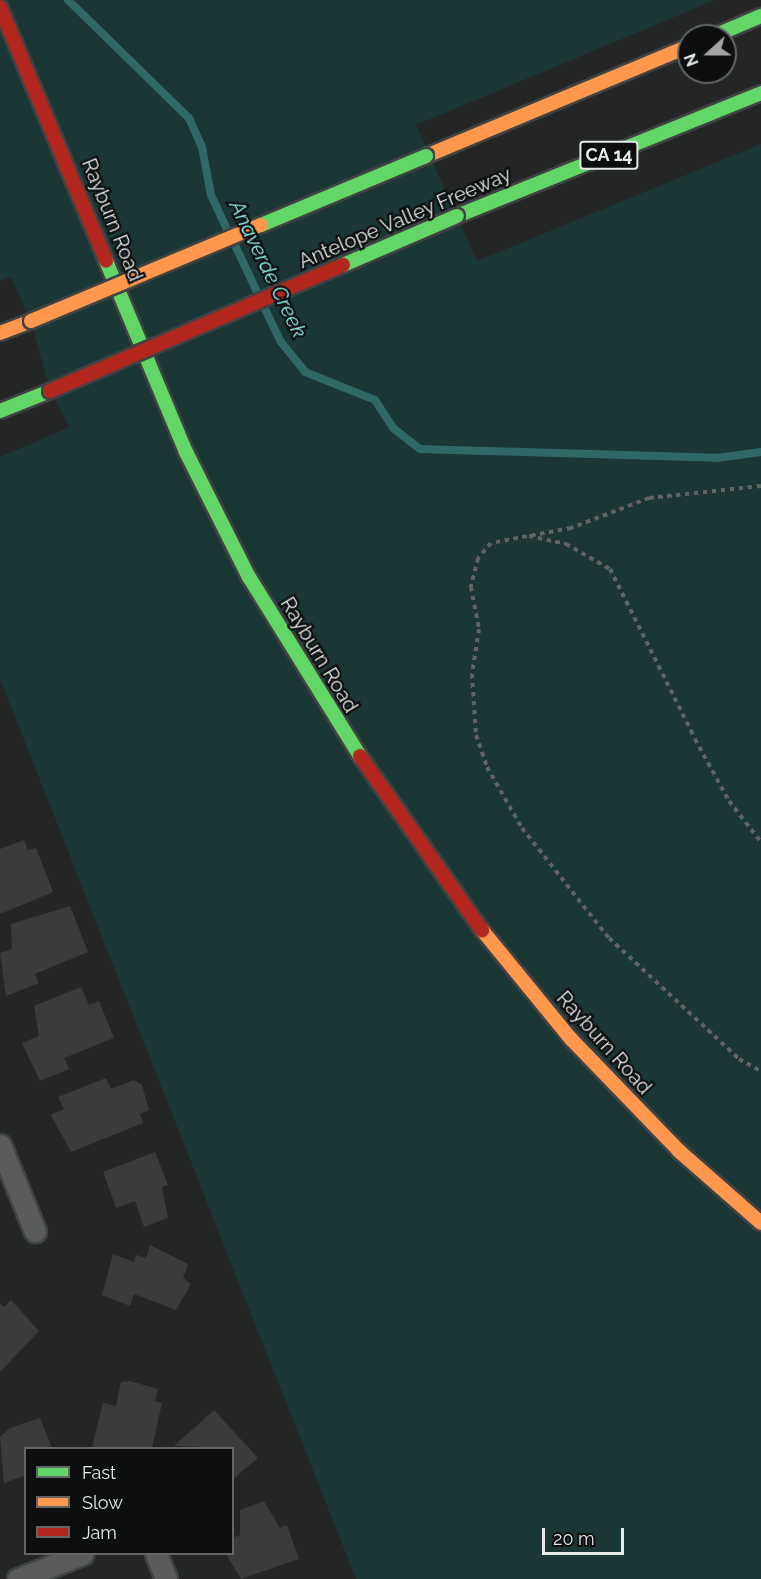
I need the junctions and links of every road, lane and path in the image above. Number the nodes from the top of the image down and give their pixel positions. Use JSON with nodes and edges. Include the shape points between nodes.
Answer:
{"nodes":[{"id":1,"x":0,"y":7,"type":"edge"},
{"id":2,"x":761,"y":16,"type":"edge"},
{"id":3,"x":737,"y":26,"type":"edge"},
{"id":4,"x":677,"y":51,"type":"edge"},
{"id":5,"x":761,"y":93,"type":"edge"},
{"id":6,"x":0,"y":333,"type":"edge"},
{"id":7,"x":0,"y":411,"type":"edge"},
{"id":8,"x":761,"y":486,"type":"edge"},
{"id":9,"x":527,"y":536,"type":"junction"},
{"id":10,"x":761,"y":842,"type":"edge"},
{"id":11,"x":761,"y":1071,"type":"edge"},
{"id":12,"x":0,"y":1145,"type":"edge"},
{"id":13,"x":761,"y":1223,"type":"edge"},
{"id":14,"x":35,"y":1231,"type":"dead end"},
{"id":15,"x":79,"y":1555,"type":"edge"},
{"id":16,"x":156,"y":1555,"type":"edge"},
{"id":17,"x":18,"y":1579,"type":"edge"},
{"id":18,"x":166,"y":1579,"type":"edge"}],
"edges":[{"from":1,"to":13,"type":"main road","name":"Rayburn Road","via":[[186,452],[249,577],[326,706],[472,918],[571,1039],[679,1151]]},
{"from":2,"to":3,"type":"main road"},
{"from":4,"to":6,"type":"main road","bridge":true},
{"from":5,"to":7,"type":"main road","name":"Antelope Valley Freeway","number":"CA 14","bridge":true,"via":[[457,216]]},
{"from":8,"to":9,"type":"path","via":[[649,498],[597,520]]},
{"from":9,"to":10,"type":"path","via":[[566,544],[610,569],[700,749],[729,801]]},
{"from":9,"to":11,"type":"path","via":[[491,543],[478,558],[471,586],[479,629],[472,674],[476,735],[487,767],[522,828],[609,938],[739,1059]]},
{"from":12,"to":14,"type":"street"},
{"from":15,"to":17,"type":"street"},
{"from":16,"to":18,"type":"street"}]}
